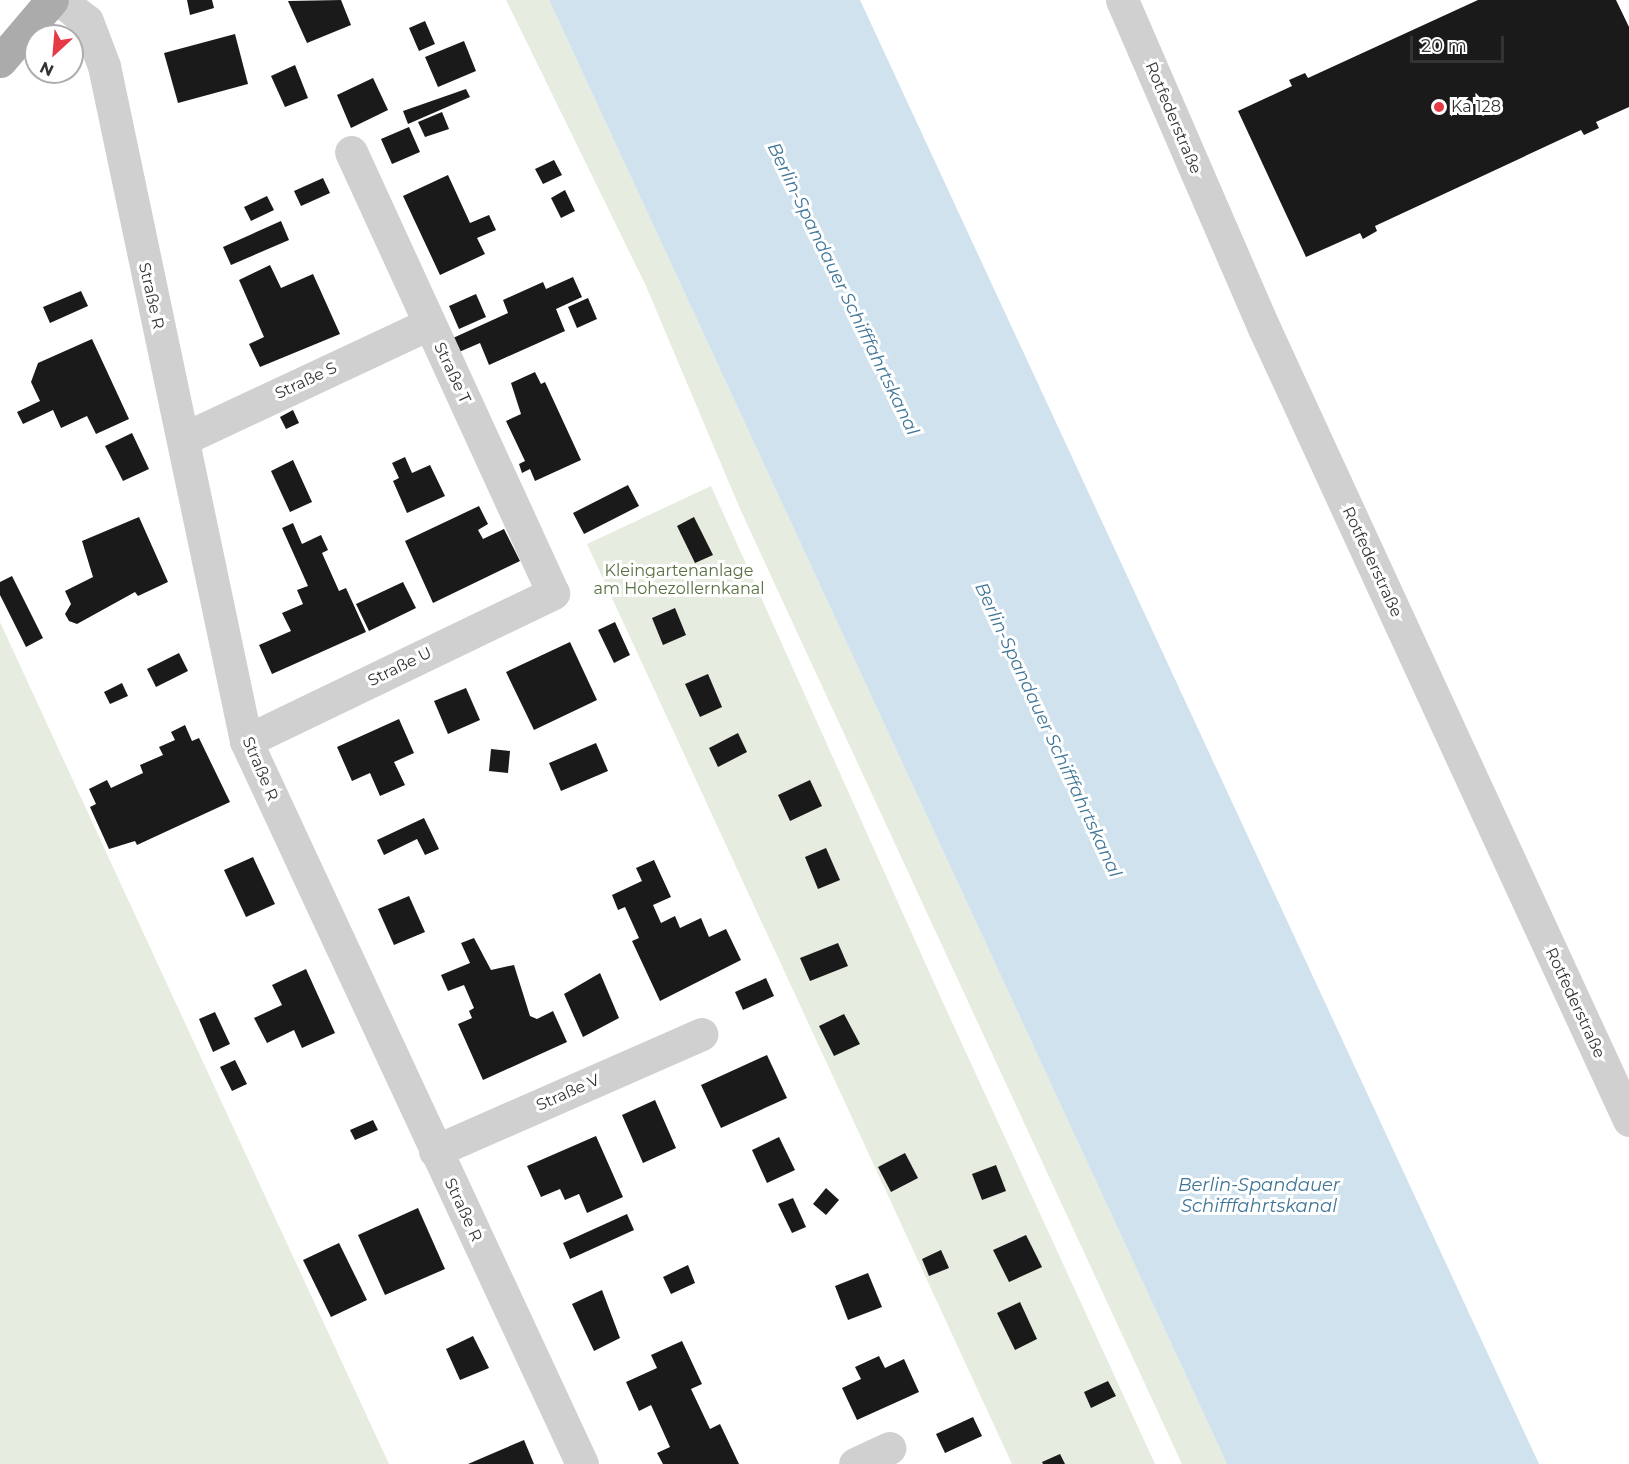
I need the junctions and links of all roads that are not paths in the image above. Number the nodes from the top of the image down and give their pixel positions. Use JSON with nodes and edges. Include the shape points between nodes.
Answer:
{"nodes":[{"id":1,"x":52,"y":0,"type":"edge"},
{"id":2,"x":60,"y":0,"type":"edge"},
{"id":3,"x":1122,"y":0,"type":"edge"},
{"id":4,"x":0,"y":61,"type":"edge"},
{"id":5,"x":351,"y":152,"type":"dead end"},
{"id":6,"x":429,"y":324,"type":"junction"},
{"id":7,"x":183,"y":439,"type":"junction"},
{"id":8,"x":553,"y":593,"type":"joint"},
{"id":9,"x":246,"y":741,"type":"junction"},
{"id":10,"x":701,"y":1034,"type":"dead end"},
{"id":11,"x":1629,"y":1120,"type":"edge"},
{"id":12,"x":435,"y":1151,"type":"junction"},
{"id":13,"x":890,"y":1448,"type":"dead end"},
{"id":14,"x":582,"y":1464,"type":"edge"},
{"id":15,"x":855,"y":1464,"type":"edge"}],
"edges":[{"from":1,"to":4,"type":"main road"},
{"from":2,"to":7,"type":"lane","name":"Straße R","via":[[87,21],[104,66]]},
{"from":3,"to":11,"type":"lane","name":"Rotfederstraße","via":[[1264,328]]},
{"from":5,"to":6,"type":"lane","name":"Straße T"},
{"from":6,"to":7,"type":"lane","name":"Straße S"},
{"from":6,"to":8,"type":"lane","name":"Straße T"},
{"from":7,"to":9,"type":"lane","name":"Straße R"},
{"from":8,"to":9,"type":"lane","name":"Straße U"},
{"from":9,"to":12,"type":"lane","name":"Straße R"},
{"from":10,"to":12,"type":"lane","name":"Straße V"},
{"from":12,"to":14,"type":"lane","name":"Straße R"},
{"from":13,"to":15,"type":"lane"}]}
